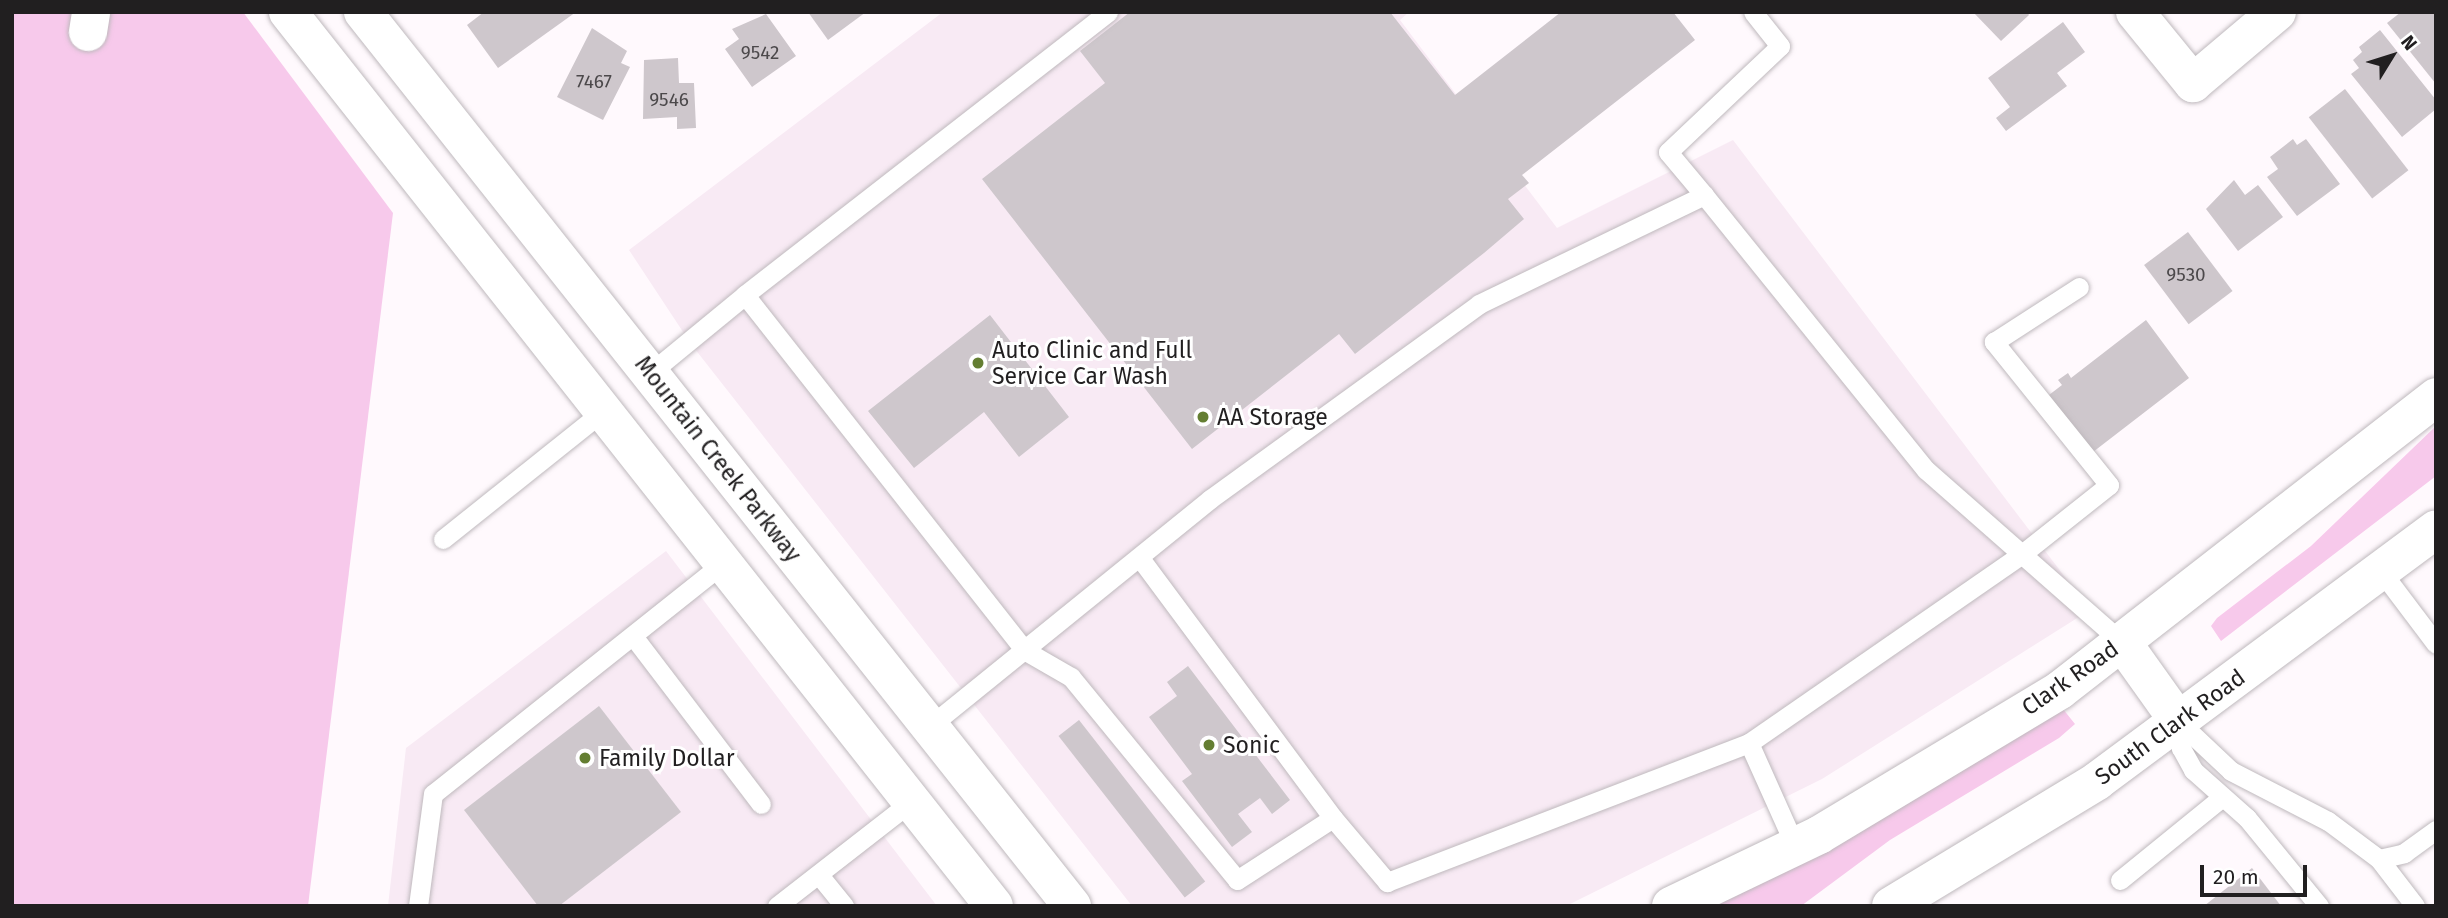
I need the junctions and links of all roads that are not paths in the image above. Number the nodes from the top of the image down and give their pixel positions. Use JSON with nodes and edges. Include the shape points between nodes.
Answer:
{"nodes":[{"id":1,"x":288,"y":12,"type":"edge"},
{"id":2,"x":363,"y":12,"type":"edge"},
{"id":3,"x":1108,"y":12,"type":"edge"},
{"id":4,"x":1753,"y":12,"type":"edge"},
{"id":5,"x":2134,"y":12,"type":"edge"},
{"id":6,"x":2277,"y":12,"type":"edge"},
{"id":7,"x":1704,"y":195,"type":"junction"},
{"id":8,"x":2079,"y":287,"type":"dead end"},
{"id":9,"x":745,"y":295,"type":"junction"},
{"id":10,"x":650,"y":373,"type":"junction"},
{"id":11,"x":2436,"y":397,"type":"edge"},
{"id":12,"x":602,"y":412,"type":"junction"},
{"id":13,"x":2436,"y":529,"type":"edge"},
{"id":14,"x":443,"y":539,"type":"dead end"},
{"id":15,"x":2022,"y":554,"type":"junction"},
{"id":16,"x":1140,"y":558,"type":"junction"},
{"id":17,"x":723,"y":563,"type":"junction"},
{"id":18,"x":2381,"y":571,"type":"junction"},
{"id":19,"x":633,"y":636,"type":"junction"},
{"id":20,"x":2122,"y":642,"type":"junction"},
{"id":21,"x":2436,"y":643,"type":"edge"},
{"id":22,"x":1024,"y":650,"type":"junction"},
{"id":23,"x":2179,"y":722,"type":"junction"},
{"id":24,"x":930,"y":726,"type":"junction"},
{"id":25,"x":1749,"y":743,"type":"junction"},
{"id":26,"x":2221,"y":798,"type":"junction"},
{"id":27,"x":912,"y":801,"type":"junction"},
{"id":28,"x":761,"y":804,"type":"dead end"},
{"id":29,"x":1333,"y":818,"type":"junction"},
{"id":30,"x":2436,"y":830,"type":"edge"},
{"id":31,"x":1795,"y":846,"type":"junction"},
{"id":32,"x":2379,"y":859,"type":"junction"},
{"id":33,"x":819,"y":875,"type":"junction"},
{"id":34,"x":2120,"y":880,"type":"dead end"},
{"id":35,"x":418,"y":906,"type":"edge"},
{"id":36,"x":777,"y":906,"type":"edge"},
{"id":37,"x":844,"y":906,"type":"edge"},
{"id":38,"x":995,"y":906,"type":"edge"},
{"id":39,"x":1072,"y":906,"type":"edge"},
{"id":40,"x":1671,"y":906,"type":"edge"},
{"id":41,"x":1891,"y":906,"type":"edge"},
{"id":42,"x":2319,"y":906,"type":"edge"},
{"id":43,"x":2415,"y":906,"type":"edge"}],
"edges":[{"from":1,"to":12,"type":"main road"},
{"from":2,"to":10,"type":"main road","name":"Mountain Creek Parkway"},
{"from":3,"to":9,"type":"lane"},
{"from":4,"to":7,"type":"lane","via":[[1780,46],[1668,152]]},
{"from":5,"to":6,"type":"main road","via":[[2193,83]]},
{"from":7,"to":15,"type":"lane","via":[[1926,470]]},
{"from":7,"to":16,"type":"lane","via":[[1479,304]]},
{"from":8,"to":15,"type":"lane","via":[[1994,342],[2109,485]]},
{"from":9,"to":10,"type":"lane"},
{"from":9,"to":22,"type":"lane"},
{"from":10,"to":12,"type":"main road"},
{"from":10,"to":24,"type":"main road","name":"Mountain Creek Parkway"},
{"from":11,"to":20,"type":"main road","name":"Clark Road"},
{"from":12,"to":14,"type":"lane"},
{"from":12,"to":17,"type":"main road"},
{"from":13,"to":18,"type":"main road","name":"South Clark Road"},
{"from":15,"to":20,"type":"lane"},
{"from":15,"to":25,"type":"lane"},
{"from":16,"to":22,"type":"lane"},
{"from":16,"to":29,"type":"lane"},
{"from":17,"to":19,"type":"lane"},
{"from":17,"to":27,"type":"main road"},
{"from":18,"to":21,"type":"lane"},
{"from":18,"to":23,"type":"main road","name":"South Clark Road"},
{"from":19,"to":28,"type":"lane"},
{"from":19,"to":35,"type":"lane","via":[[433,794]]},
{"from":20,"to":23,"type":"main road"},
{"from":20,"to":31,"type":"main road","name":"Clark Road","via":[[2060,690]]},
{"from":22,"to":24,"type":"lane"},
{"from":22,"to":29,"type":"lane","via":[[1071,677],[1237,880]]},
{"from":23,"to":26,"type":"lane","via":[[2181,748],[2193,770]]},
{"from":23,"to":32,"type":"lane","via":[[2231,771],[2328,821]]},
{"from":23,"to":41,"type":"main road","name":"South Clark Road","via":[[2097,781]]},
{"from":24,"to":39,"type":"main road","name":"Mountain Creek Parkway"},
{"from":25,"to":29,"type":"lane","via":[[1387,882]]},
{"from":25,"to":31,"type":"lane"},
{"from":26,"to":34,"type":"lane"},
{"from":26,"to":42,"type":"lane","via":[[2271,843]]},
{"from":27,"to":33,"type":"lane"},
{"from":27,"to":38,"type":"main road"},
{"from":30,"to":32,"type":"lane","via":[[2404,853]]},
{"from":31,"to":40,"type":"main road","name":"Clark Road"},
{"from":32,"to":43,"type":"lane"},
{"from":33,"to":36,"type":"lane"},
{"from":33,"to":37,"type":"lane"}]}
